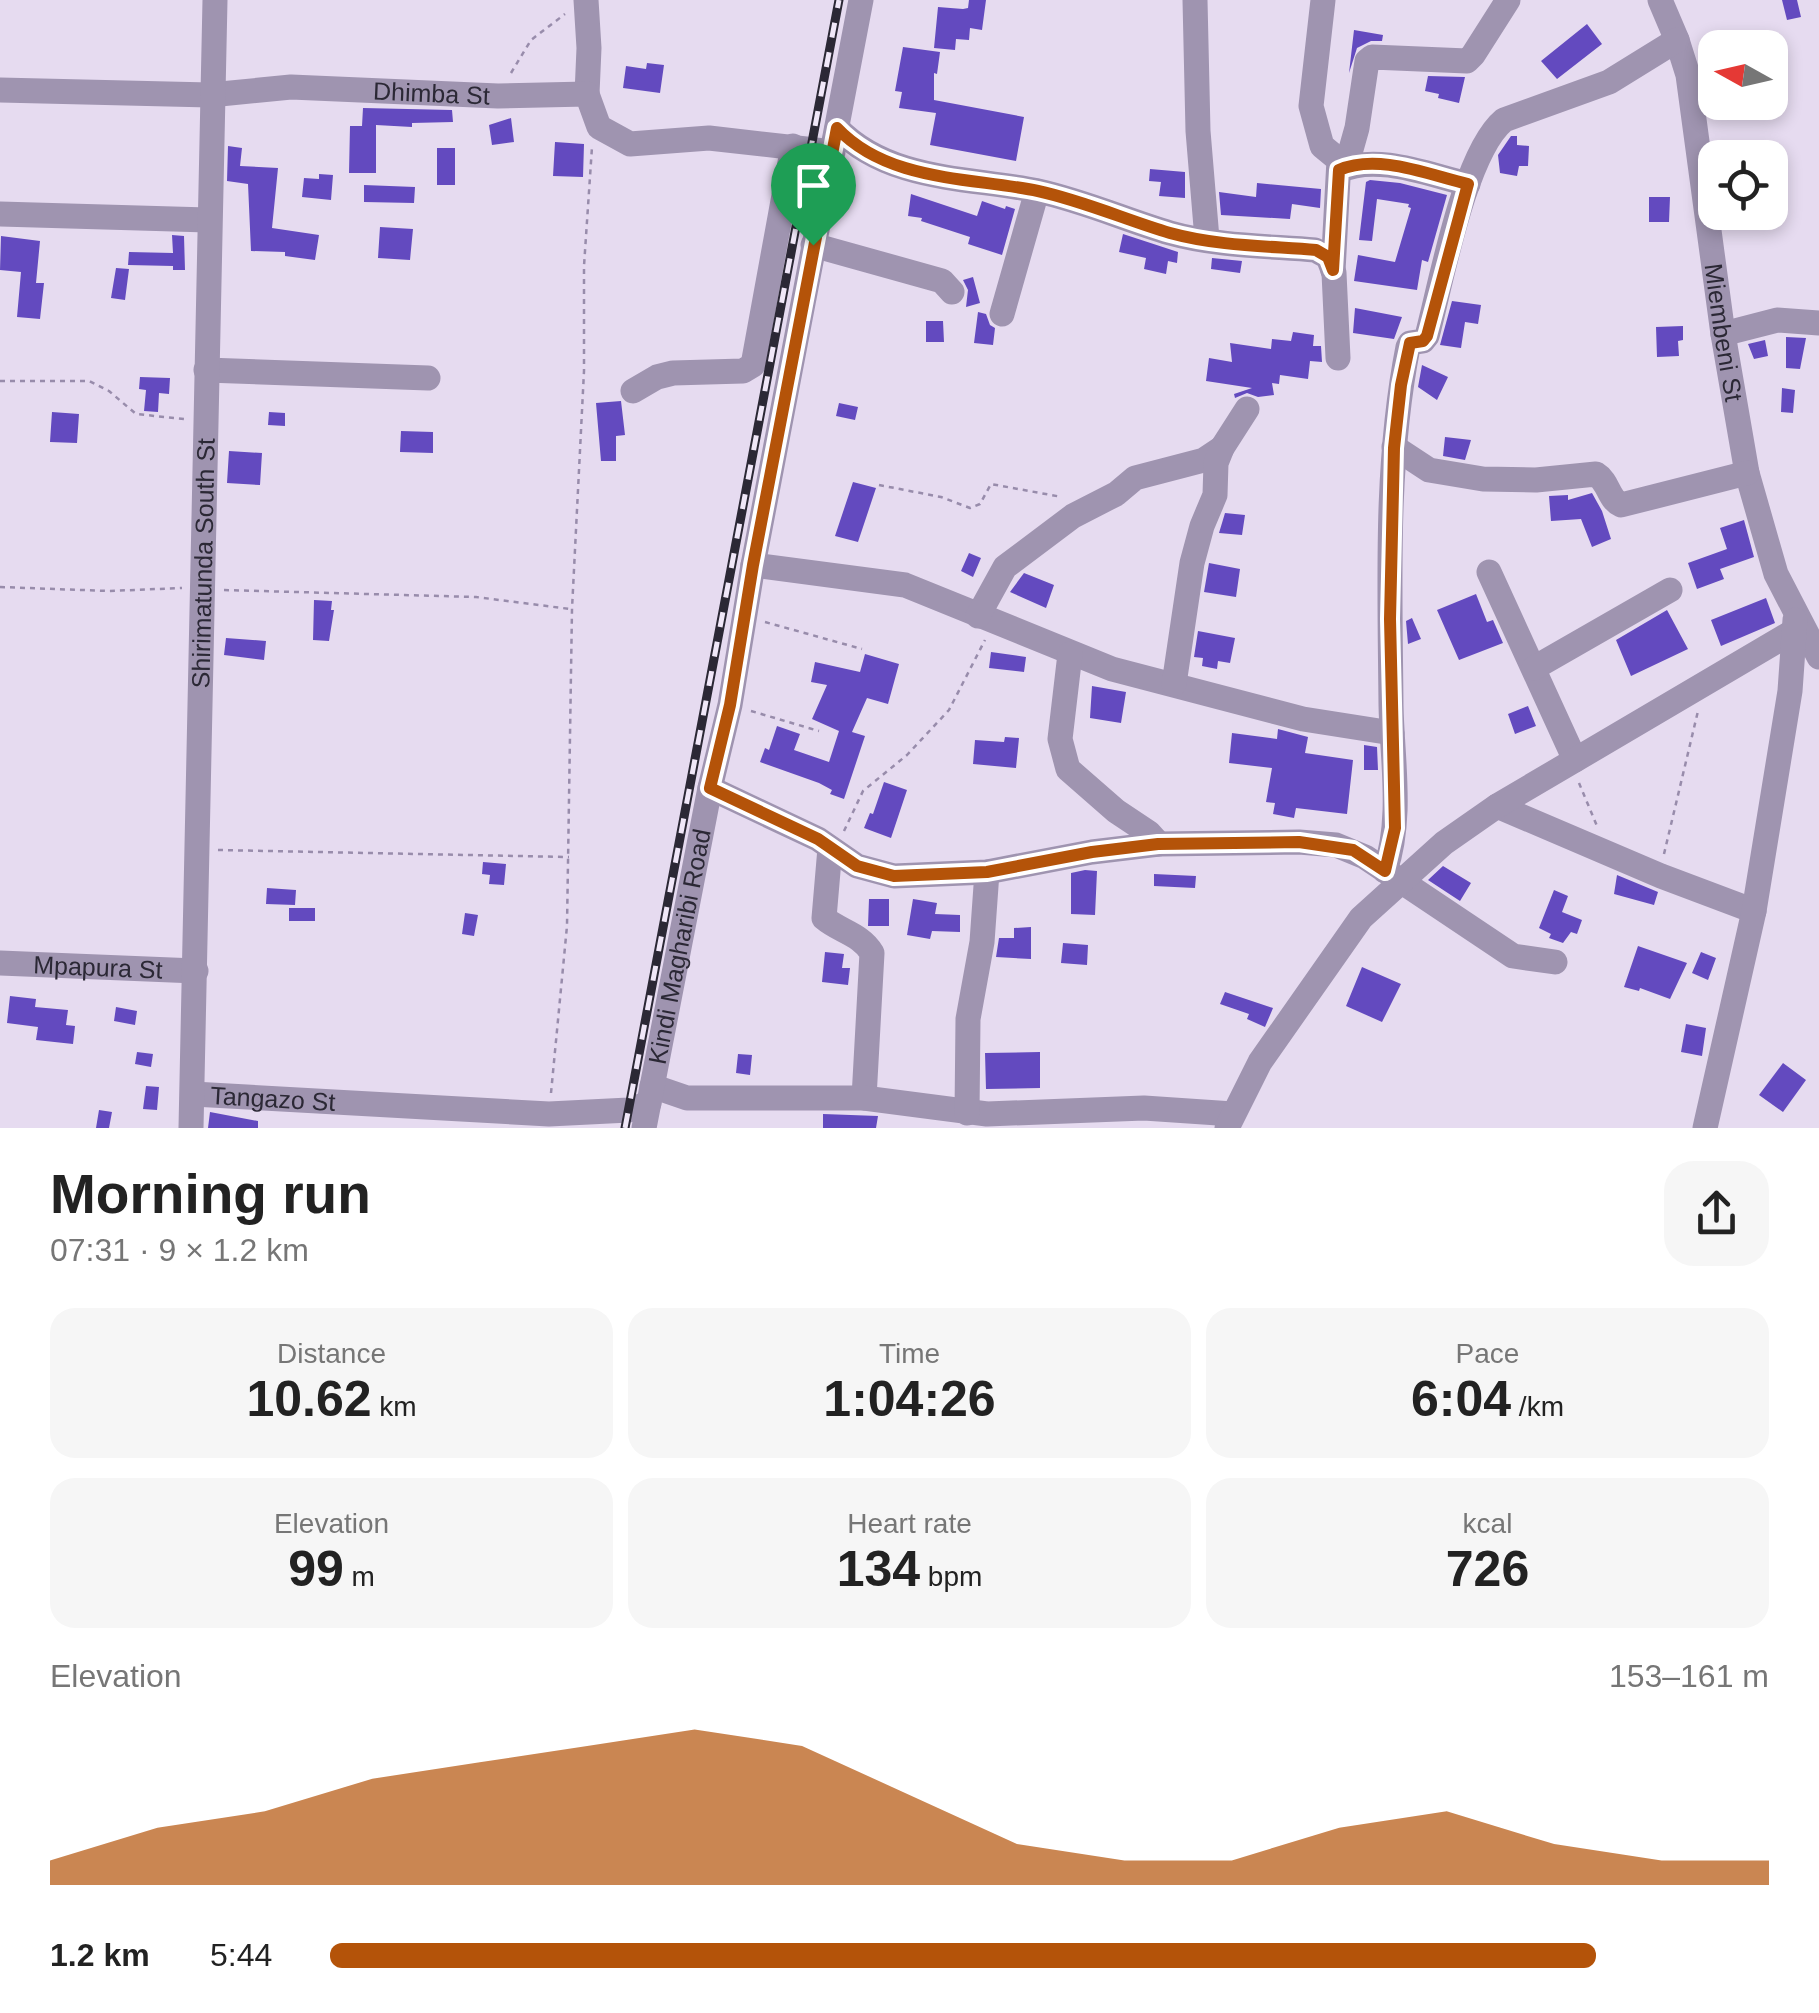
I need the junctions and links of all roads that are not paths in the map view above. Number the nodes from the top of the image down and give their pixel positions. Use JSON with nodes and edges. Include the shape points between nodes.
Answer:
{"nodes":[{"id":1,"x":214,"y":0,"type":"edge"},
{"id":2,"x":861,"y":0,"type":"edge"},
{"id":3,"x":1195,"y":0,"type":"edge"},
{"id":4,"x":1323,"y":0,"type":"edge"},
{"id":5,"x":1508,"y":0,"type":"edge"},
{"id":6,"x":1660,"y":0,"type":"edge"},
{"id":7,"x":576,"y":6,"type":"edge"},
{"id":8,"x":1677,"y":40,"type":"junction"},
{"id":9,"x":0,"y":90,"type":"edge"},
{"id":10,"x":210,"y":95,"type":"junction"},
{"id":11,"x":590,"y":105,"type":"junction"},
{"id":12,"x":835,"y":140,"type":"junction"},
{"id":13,"x":793,"y":146,"type":"junction"},
{"id":14,"x":1343,"y":169,"type":"junction"},
{"id":15,"x":1468,"y":184,"type":"junction"},
{"id":16,"x":1036,"y":191,"type":"junction"},
{"id":17,"x":0,"y":214,"type":"edge"},
{"id":18,"x":208,"y":220,"type":"junction"},
{"id":19,"x":1207,"y":240,"type":"junction"},
{"id":20,"x":813,"y":245,"type":"junction"},
{"id":21,"x":1333,"y":270,"type":"junction"},
{"id":22,"x":952,"y":292,"type":"dead end"},
{"id":23,"x":1002,"y":314,"type":"dead end"},
{"id":24,"x":1819,"y":323,"type":"edge"},
{"id":25,"x":1723,"y":334,"type":"junction"},
{"id":26,"x":1338,"y":358,"type":"dead end"},
{"id":27,"x":206,"y":370,"type":"junction"},
{"id":28,"x":428,"y":378,"type":"dead end"},
{"id":29,"x":633,"y":391,"type":"dead end"},
{"id":30,"x":1247,"y":409,"type":"dead end"},
{"id":31,"x":1222,"y":448,"type":"junction"},
{"id":32,"x":1394,"y":448,"type":"junction"},
{"id":33,"x":1747,"y":473,"type":"junction"},
{"id":34,"x":753,"y":565,"type":"junction"},
{"id":35,"x":1489,"y":572,"type":"dead end"},
{"id":36,"x":1670,"y":590,"type":"dead end"},
{"id":37,"x":986,"y":620,"type":"junction"},
{"id":38,"x":1804,"y":625,"type":"edge"},
{"id":39,"x":1070,"y":654,"type":"junction"},
{"id":40,"x":1819,"y":657,"type":"edge"},
{"id":41,"x":1534,"y":668,"type":"junction"},
{"id":42,"x":1174,"y":684,"type":"junction"},
{"id":43,"x":1392,"y":733,"type":"junction"},
{"id":44,"x":1574,"y":761,"type":"junction"},
{"id":45,"x":710,"y":788,"type":"junction"},
{"id":46,"x":1497,"y":806,"type":"junction"},
{"id":47,"x":1158,"y":844,"type":"junction"},
{"id":48,"x":833,"y":849,"type":"junction"},
{"id":49,"x":987,"y":872,"type":"junction"},
{"id":50,"x":1392,"y":876,"type":"junction"},
{"id":51,"x":1754,"y":911,"type":"junction"},
{"id":52,"x":0,"y":962,"type":"edge"},
{"id":53,"x":1555,"y":962,"type":"dead end"},
{"id":54,"x":196,"y":971,"type":"junction"},
{"id":55,"x":193,"y":1094,"type":"junction"},
{"id":56,"x":864,"y":1098,"type":"junction"},
{"id":57,"x":649,"y":1106,"type":"edge"},
{"id":58,"x":968,"y":1113,"type":"junction"},
{"id":59,"x":1230,"y":1121,"type":"edge"},
{"id":60,"x":191,"y":1128,"type":"edge"},
{"id":61,"x":1705,"y":1128,"type":"edge"}],
"edges":[{"from":1,"to":10,"type":"street","name":"Shirimatunda South St"},
{"from":2,"to":12,"type":"street","name":"Kindi Magharibi Road"},
{"from":3,"to":19,"type":"street"},
{"from":4,"to":14,"type":"street","via":[[1311,106],[1322,146]]},
{"from":5,"to":14,"type":"street","via":[[1467,60],[1366,61],[1357,128]]},
{"from":6,"to":8,"type":"street","name":"Miembeni St"},
{"from":7,"to":11,"type":"street","via":[[589,48]]},
{"from":8,"to":15,"type":"street","via":[[1609,82],[1504,120]]},
{"from":8,"to":25,"type":"street","name":"Miembeni St","via":[[1688,76]]},
{"from":9,"to":10,"type":"street","name":"Dhimba St"},
{"from":10,"to":11,"type":"street","name":"Dhimba St","via":[[291,87]]},
{"from":10,"to":18,"type":"street","name":"Shirimatunda South St"},
{"from":11,"to":13,"type":"street","via":[[599,127],[630,144],[709,138]]},
{"from":12,"to":13,"type":"street"},
{"from":12,"to":16,"type":"street","via":[[888,162]]},
{"from":12,"to":20,"type":"street","name":"Kindi Magharibi Road"},
{"from":13,"to":29,"type":"street","via":[[753,364],[743,372],[664,375]]},
{"from":14,"to":15,"type":"street","via":[[1383,165]]},
{"from":14,"to":21,"type":"street"},
{"from":15,"to":32,"type":"street","via":[[1427,336],[1408,347]]},
{"from":16,"to":19,"type":"street"},
{"from":16,"to":23,"type":"street"},
{"from":17,"to":18,"type":"street"},
{"from":18,"to":27,"type":"street","name":"Shirimatunda South St"},
{"from":19,"to":21,"type":"street","via":[[1316,250]]},
{"from":20,"to":22,"type":"street","via":[[942,281]]},
{"from":20,"to":34,"type":"street","name":"Kindi Magharibi Road"},
{"from":21,"to":26,"type":"street"},
{"from":24,"to":25,"type":"street","via":[[1777,320]]},
{"from":25,"to":33,"type":"street","name":"Miembeni St"},
{"from":27,"to":28,"type":"street"},
{"from":27,"to":54,"type":"street","name":"Shirimatunda South St"},
{"from":30,"to":31,"type":"street"},
{"from":31,"to":37,"type":"street","via":[[1204,460],[1136,478],[1073,516],[1005,567]]},
{"from":31,"to":42,"type":"street","via":[[1216,495],[1192,563]]},
{"from":32,"to":33,"type":"street","via":[[1428,470],[1467,476],[1596,474],[1622,505]]},
{"from":32,"to":43,"type":"street"},
{"from":33,"to":38,"type":"street","name":"Miembeni St","via":[[1776,574]]},
{"from":34,"to":37,"type":"street","via":[[905,585]]},
{"from":34,"to":45,"type":"street","name":"Kindi Magharibi Road"},
{"from":35,"to":41,"type":"street"},
{"from":36,"to":41,"type":"street"},
{"from":37,"to":39,"type":"street"},
{"from":38,"to":40,"type":"street","name":"Miembeni St"},
{"from":38,"to":44,"type":"street"},
{"from":38,"to":51,"type":"street"},
{"from":39,"to":42,"type":"street"},
{"from":39,"to":47,"type":"street","via":[[1060,740],[1068,770]]},
{"from":41,"to":44,"type":"street"},
{"from":42,"to":43,"type":"street","via":[[1303,719]]},
{"from":43,"to":50,"type":"street"},
{"from":44,"to":46,"type":"street"},
{"from":45,"to":48,"type":"street"},
{"from":45,"to":57,"type":"street","name":"Kindi Magharibi Road"},
{"from":46,"to":50,"type":"street"},
{"from":46,"to":51,"type":"street"},
{"from":47,"to":49,"type":"street"},
{"from":47,"to":50,"type":"street","via":[[1322,844],[1353,850]]},
{"from":48,"to":49,"type":"street","via":[[857,866],[894,876]]},
{"from":48,"to":56,"type":"street","via":[[824,918],[872,952]]},
{"from":49,"to":58,"type":"street","via":[[968,1019]]},
{"from":50,"to":53,"type":"street","via":[[1513,956]]},
{"from":50,"to":59,"type":"street","via":[[1260,1062]]},
{"from":51,"to":61,"type":"street"},
{"from":52,"to":54,"type":"street","name":"Mpapura St"},
{"from":54,"to":55,"type":"street","name":"Shirimatunda South St"},
{"from":55,"to":57,"type":"street","name":"Tangazo St","via":[[548,1114]]},
{"from":55,"to":60,"type":"street","name":"Shirimatunda South St"},
{"from":56,"to":57,"type":"street","via":[[687,1098]]},
{"from":56,"to":58,"type":"street"},
{"from":58,"to":59,"type":"street","via":[[1144,1108]]}]}
